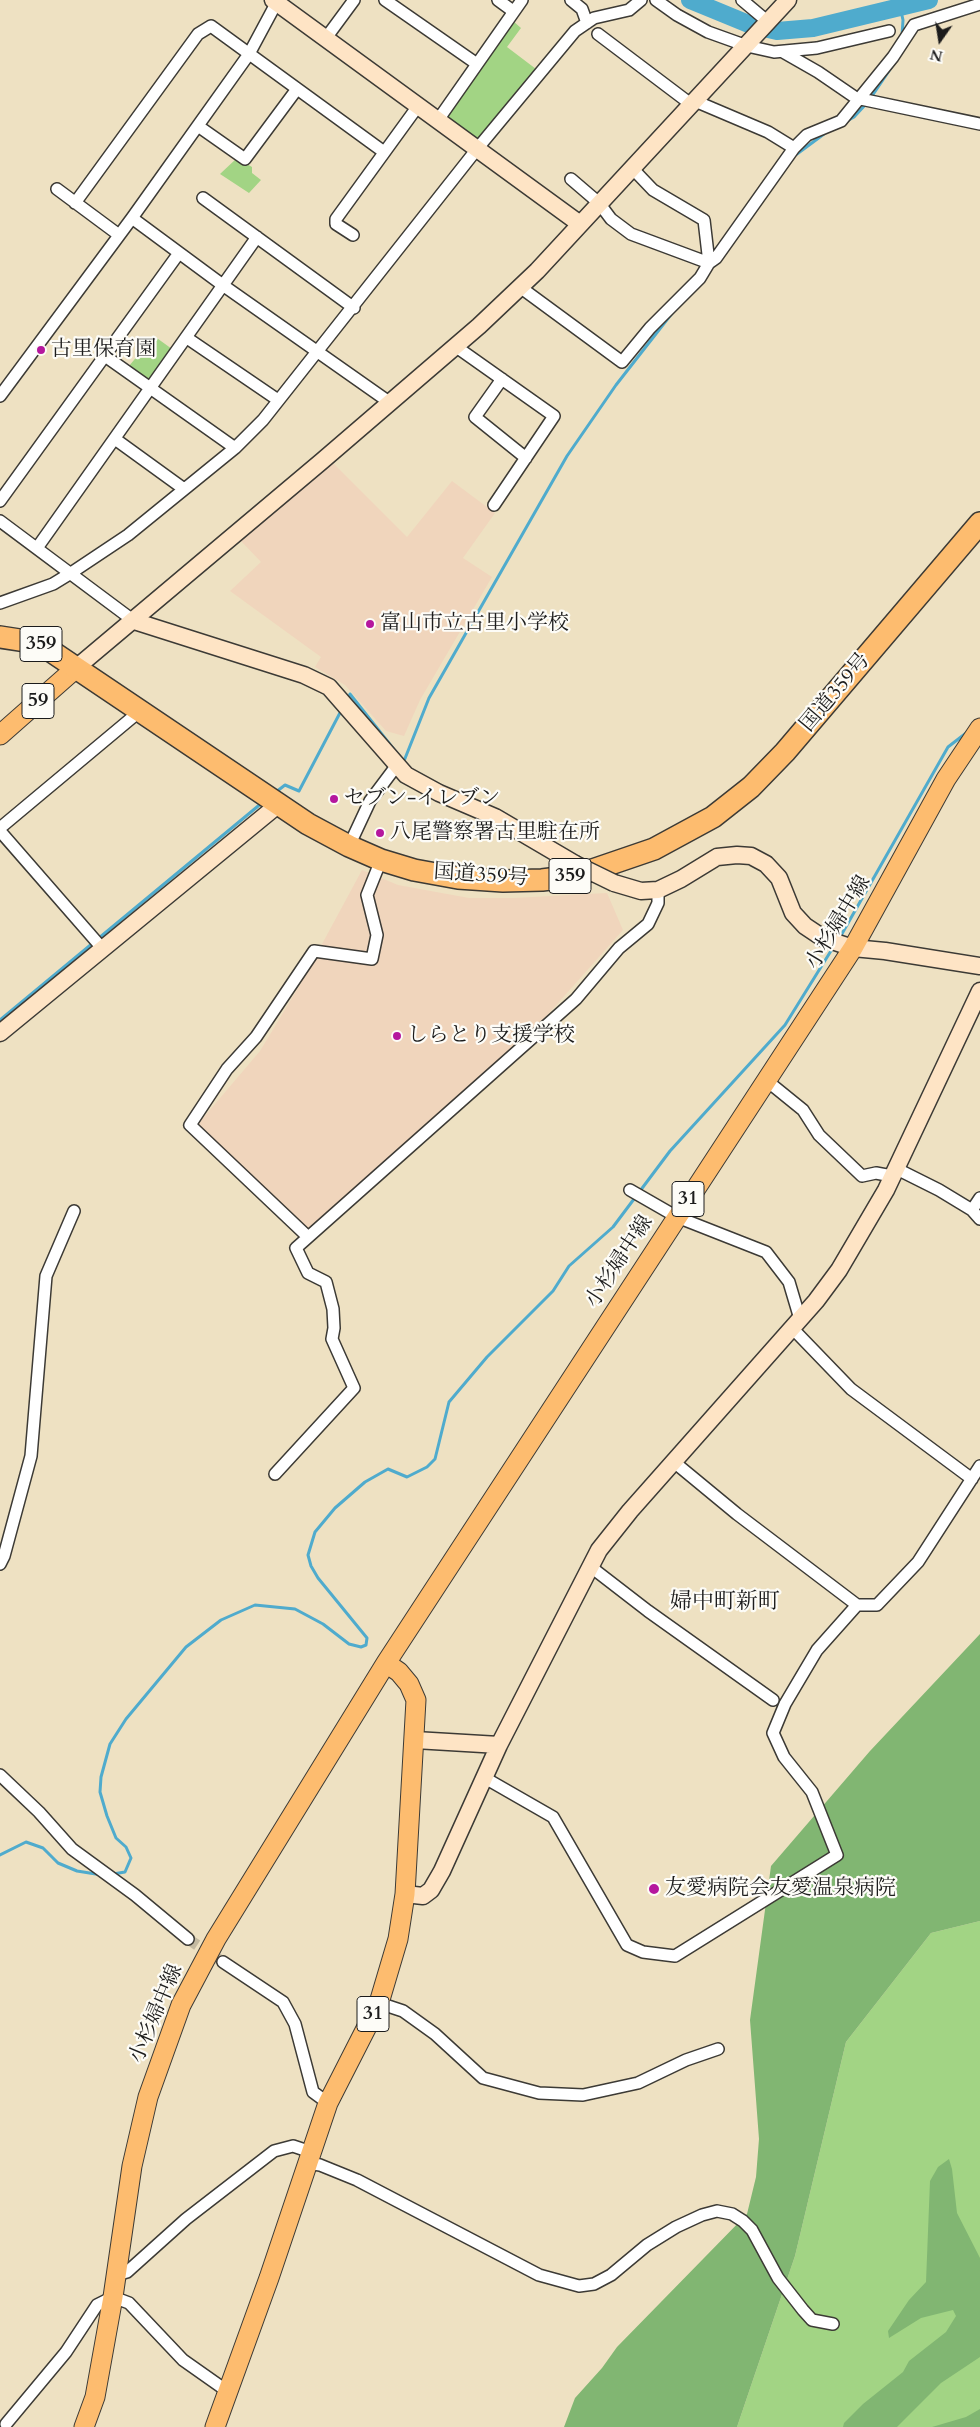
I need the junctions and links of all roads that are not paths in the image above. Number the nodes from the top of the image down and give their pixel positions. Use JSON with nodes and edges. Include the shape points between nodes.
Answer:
{"nodes":[{"id":1,"x":354,"y":0,"type":"edge"},
{"id":2,"x":385,"y":0,"type":"edge"},
{"id":3,"x":498,"y":0,"type":"edge"},
{"id":4,"x":522,"y":0,"type":"edge"},
{"id":5,"x":571,"y":0,"type":"edge"},
{"id":6,"x":641,"y":0,"type":"edge"},
{"id":7,"x":656,"y":0,"type":"edge"},
{"id":8,"x":742,"y":0,"type":"edge"},
{"id":9,"x":788,"y":0,"type":"edge"},
{"id":10,"x":276,"y":1,"type":"edge"},
{"id":11,"x":980,"y":4,"type":"edge"},
{"id":12,"x":513,"y":11,"type":"junction"},
{"id":13,"x":767,"y":21,"type":"junction"},
{"id":14,"x":587,"y":23,"type":"junction"},
{"id":15,"x":889,"y":31,"type":"dead end"},
{"id":16,"x":598,"y":34,"type":"dead end"},
{"id":17,"x":326,"y":38,"type":"junction"},
{"id":18,"x":747,"y":46,"type":"junction"},
{"id":19,"x":782,"y":52,"type":"junction"},
{"id":20,"x":249,"y":54,"type":"junction"},
{"id":21,"x":477,"y":64,"type":"junction"},
{"id":22,"x":297,"y":89,"type":"junction"},
{"id":23,"x":860,"y":100,"type":"junction"},
{"id":24,"x":693,"y":103,"type":"junction"},
{"id":25,"x":418,"y":106,"type":"junction"},
{"id":26,"x":438,"y":120,"type":"junction"},
{"id":27,"x":980,"y":124,"type":"edge"},
{"id":28,"x":198,"y":126,"type":"junction"},
{"id":29,"x":794,"y":148,"type":"junction"},
{"id":30,"x":477,"y":149,"type":"junction"},
{"id":31,"x":384,"y":152,"type":"junction"},
{"id":32,"x":632,"y":168,"type":"junction"},
{"id":33,"x":571,"y":179,"type":"dead end"},
{"id":34,"x":57,"y":189,"type":"dead end"},
{"id":35,"x":203,"y":198,"type":"dead end"},
{"id":36,"x":75,"y":203,"type":"junction"},
{"id":37,"x":599,"y":203,"type":"junction"},
{"id":38,"x":132,"y":218,"type":"junction"},
{"id":39,"x":580,"y":224,"type":"junction"},
{"id":40,"x":120,"y":235,"type":"junction"},
{"id":41,"x":353,"y":235,"type":"dead end"},
{"id":42,"x":257,"y":237,"type":"junction"},
{"id":43,"x":179,"y":253,"type":"junction"},
{"id":44,"x":709,"y":263,"type":"junction"},
{"id":45,"x":224,"y":286,"type":"junction"},
{"id":46,"x":520,"y":287,"type":"junction"},
{"id":47,"x":354,"y":308,"type":"junction"},
{"id":48,"x":187,"y":338,"type":"junction"},
{"id":49,"x":455,"y":346,"type":"junction"},
{"id":50,"x":316,"y":352,"type":"junction"},
{"id":51,"x":105,"y":356,"type":"junction"},
{"id":52,"x":502,"y":379,"type":"junction"},
{"id":53,"x":151,"y":388,"type":"junction"},
{"id":54,"x":0,"y":396,"type":"edge"},
{"id":55,"x":278,"y":400,"type":"junction"},
{"id":56,"x":389,"y":402,"type":"junction"},
{"id":57,"x":115,"y":438,"type":"junction"},
{"id":58,"x":235,"y":448,"type":"junction"},
{"id":59,"x":526,"y":458,"type":"junction"},
{"id":60,"x":184,"y":490,"type":"junction"},
{"id":61,"x":0,"y":501,"type":"edge"},
{"id":62,"x":494,"y":505,"type":"dead end"},
{"id":63,"x":0,"y":521,"type":"edge"},
{"id":64,"x":980,"y":523,"type":"edge"},
{"id":65,"x":36,"y":548,"type":"junction"},
{"id":66,"x":71,"y":573,"type":"junction"},
{"id":67,"x":0,"y":603,"type":"edge"},
{"id":68,"x":134,"y":621,"type":"junction"},
{"id":69,"x":0,"y":637,"type":"edge"},
{"id":70,"x":0,"y":651,"type":"edge"},
{"id":71,"x":76,"y":668,"type":"junction"},
{"id":72,"x":140,"y":711,"type":"junction"},
{"id":73,"x":980,"y":728,"type":"edge"},
{"id":74,"x":0,"y":735,"type":"edge"},
{"id":75,"x":397,"y":765,"type":"junction"},
{"id":76,"x":279,"y":804,"type":"junction"},
{"id":77,"x":0,"y":829,"type":"edge"},
{"id":78,"x":349,"y":846,"type":"junction"},
{"id":79,"x":381,"y":860,"type":"junction"},
{"id":80,"x":658,"y":890,"type":"junction"},
{"id":81,"x":102,"y":948,"type":"junction"},
{"id":82,"x":853,"y":948,"type":"junction"},
{"id":83,"x":980,"y":966,"type":"edge"},
{"id":84,"x":980,"y":991,"type":"edge"},
{"id":85,"x":0,"y":1034,"type":"edge"},
{"id":86,"x":766,"y":1080,"type":"junction"},
{"id":87,"x":894,"y":1172,"type":"junction"},
{"id":88,"x":630,"y":1190,"type":"dead end"},
{"id":89,"x":980,"y":1198,"type":"edge"},
{"id":90,"x":972,"y":1210,"type":"junction"},
{"id":91,"x":74,"y":1211,"type":"dead end"},
{"id":92,"x":677,"y":1217,"type":"junction"},
{"id":93,"x":980,"y":1219,"type":"edge"},
{"id":94,"x":307,"y":1236,"type":"junction"},
{"id":95,"x":798,"y":1325,"type":"junction"},
{"id":96,"x":674,"y":1462,"type":"junction"},
{"id":97,"x":980,"y":1466,"type":"edge"},
{"id":98,"x":275,"y":1474,"type":"dead end"},
{"id":99,"x":972,"y":1479,"type":"junction"},
{"id":100,"x":0,"y":1564,"type":"edge"},
{"id":101,"x":591,"y":1567,"type":"junction"},
{"id":102,"x":857,"y":1605,"type":"junction"},
{"id":103,"x":386,"y":1663,"type":"junction"},
{"id":104,"x":773,"y":1700,"type":"dead end"},
{"id":105,"x":415,"y":1740,"type":"junction"},
{"id":106,"x":499,"y":1746,"type":"junction"},
{"id":107,"x":0,"y":1775,"type":"edge"},
{"id":108,"x":486,"y":1778,"type":"junction"},
{"id":109,"x":405,"y":1894,"type":"junction"},
{"id":110,"x":188,"y":1939,"type":"tunnel mouth"},
{"id":111,"x":223,"y":1962,"type":"tunnel mouth"},
{"id":112,"x":380,"y":2003,"type":"junction"},
{"id":113,"x":718,"y":2049,"type":"dead end"},
{"id":114,"x":328,"y":2103,"type":"junction"},
{"id":115,"x":309,"y":2158,"type":"junction"},
{"id":116,"x":116,"y":2275,"type":"junction"},
{"id":117,"x":113,"y":2297,"type":"junction"},
{"id":118,"x":833,"y":2324,"type":"dead end"},
{"id":119,"x":227,"y":2390,"type":"junction"},
{"id":120,"x":5,"y":2423,"type":"edge"},
{"id":121,"x":84,"y":2427,"type":"edge"},
{"id":122,"x":214,"y":2427,"type":"edge"}],
"edges":[{"from":1,"to":17,"type":"street"},
{"from":2,"to":21,"type":"street"},
{"from":3,"to":12,"type":"street"},
{"from":4,"to":12,"type":"street"},
{"from":5,"to":14,"type":"street","via":[[582,9]]},
{"from":6,"to":14,"type":"street","via":[[629,10],[594,18]]},
{"from":7,"to":18,"type":"street","via":[[677,16],[708,32]]},
{"from":8,"to":13,"type":"street"},
{"from":9,"to":13,"type":"street"},
{"from":10,"to":17,"type":"street"},
{"from":10,"to":20,"type":"street"},
{"from":11,"to":23,"type":"street","via":[[914,26]]},
{"from":12,"to":21,"type":"street"},
{"from":13,"to":18,"type":"street"},
{"from":14,"to":30,"type":"street","via":[[576,31]]},
{"from":15,"to":19,"type":"street","via":[[817,48]]},
{"from":16,"to":24,"type":"street"},
{"from":17,"to":25,"type":"street"},
{"from":18,"to":19,"type":"street"},
{"from":18,"to":24,"type":"street"},
{"from":19,"to":23,"type":"street"},
{"from":20,"to":22,"type":"street"},
{"from":20,"to":28,"type":"street"},
{"from":20,"to":36,"type":"street","via":[[211,26],[198,34]]},
{"from":21,"to":26,"type":"street"},
{"from":22,"to":28,"type":"street","via":[[244,159]]},
{"from":22,"to":31,"type":"street"},
{"from":23,"to":27,"type":"street"},
{"from":23,"to":29,"type":"street","via":[[841,121],[807,135]]},
{"from":24,"to":29,"type":"street","via":[[768,132]]},
{"from":24,"to":32,"type":"street"},
{"from":25,"to":26,"type":"street"},
{"from":25,"to":31,"type":"street"},
{"from":26,"to":30,"type":"street"},
{"from":28,"to":38,"type":"street"},
{"from":29,"to":44,"type":"street","via":[[716,258]]},
{"from":30,"to":39,"type":"street"},
{"from":30,"to":47,"type":"street"},
{"from":31,"to":41,"type":"street","via":[[336,219],[336,224]]},
{"from":32,"to":37,"type":"street"},
{"from":32,"to":44,"type":"street","via":[[653,190],[704,220]]},
{"from":33,"to":37,"type":"street"},
{"from":34,"to":36,"type":"street"},
{"from":35,"to":42,"type":"street"},
{"from":36,"to":40,"type":"street"},
{"from":37,"to":39,"type":"street"},
{"from":37,"to":44,"type":"street","via":[[611,219],[630,234]]},
{"from":38,"to":40,"type":"street"},
{"from":38,"to":43,"type":"street"},
{"from":39,"to":46,"type":"street"},
{"from":40,"to":54,"type":"street"},
{"from":42,"to":45,"type":"street"},
{"from":42,"to":47,"type":"street"},
{"from":43,"to":45,"type":"street"},
{"from":43,"to":51,"type":"street"},
{"from":44,"to":46,"type":"street","via":[[700,278],[650,328],[622,362]]},
{"from":45,"to":48,"type":"street"},
{"from":45,"to":50,"type":"street"},
{"from":46,"to":49,"type":"street"},
{"from":47,"to":50,"type":"street"},
{"from":48,"to":53,"type":"street"},
{"from":48,"to":55,"type":"street"},
{"from":49,"to":52,"type":"street"},
{"from":49,"to":56,"type":"street"},
{"from":50,"to":55,"type":"street"},
{"from":50,"to":56,"type":"street"},
{"from":51,"to":53,"type":"street"},
{"from":51,"to":61,"type":"street"},
{"from":52,"to":59,"type":"street","via":[[475,417]]},
{"from":52,"to":59,"type":"street","via":[[554,416]]},
{"from":53,"to":57,"type":"street"},
{"from":53,"to":58,"type":"street"},
{"from":55,"to":58,"type":"street"},
{"from":56,"to":68,"type":"street"},
{"from":57,"to":60,"type":"street"},
{"from":57,"to":65,"type":"street"},
{"from":58,"to":60,"type":"street"},
{"from":59,"to":62,"type":"street"},
{"from":60,"to":66,"type":"street","via":[[128,535]]},
{"from":63,"to":65,"type":"street"},
{"from":64,"to":79,"type":"highway","name":"国道359号","number":"359","via":[[785,752],[751,787],[685,833],[603,867],[575,876],[542,880],[458,878]]},
{"from":65,"to":66,"type":"street"},
{"from":66,"to":67,"type":"street","via":[[53,584]]},
{"from":66,"to":68,"type":"street"},
{"from":68,"to":71,"type":"street"},
{"from":68,"to":75,"type":"street","via":[[304,675],[329,687]]},
{"from":69,"to":71,"type":"highway","name":"国道359号","number":"359","via":[[39,643]]},
{"from":70,"to":71,"type":"highway","name":"国道359号","number":"359"},
{"from":71,"to":72,"type":"highway","name":"国道359号","number":"359"},
{"from":71,"to":74,"type":"main road","number":"59"},
{"from":72,"to":76,"type":"highway","name":"国道359号","number":"359"},
{"from":72,"to":77,"type":"street"},
{"from":73,"to":82,"type":"main road","name":"小杉婦中線","number":"31","via":[[946,779]]},
{"from":75,"to":78,"type":"street","via":[[370,801]]},
{"from":75,"to":80,"type":"street","bridge":true,"via":[[406,775],[439,793],[495,817],[614,883],[641,891]]},
{"from":76,"to":78,"type":"highway","name":"国道359号","number":"359"},
{"from":76,"to":81,"type":"street"},
{"from":77,"to":81,"type":"street"},
{"from":78,"to":79,"type":"highway","name":"国道359号","number":"359"},
{"from":79,"to":94,"type":"street","via":[[367,895],[377,935],[372,958],[314,951],[256,1037],[227,1069],[190,1125]]},
{"from":80,"to":82,"type":"street","via":[[717,857],[751,856],[766,864],[779,878],[793,913],[805,926],[823,938]]},
{"from":80,"to":94,"type":"street","via":[[658,903],[648,924],[619,948],[576,999]]},
{"from":81,"to":85,"type":"street"},
{"from":82,"to":83,"type":"street"},
{"from":82,"to":86,"type":"main road","name":"小杉婦中線","number":"31"},
{"from":84,"to":87,"type":"street"},
{"from":86,"to":87,"type":"street","via":[[803,1110],[819,1135],[862,1176]]},
{"from":86,"to":92,"type":"main road","name":"小杉婦中線","number":"31"},
{"from":87,"to":90,"type":"street","via":[[939,1190]]},
{"from":87,"to":95,"type":"street","via":[[839,1270]]},
{"from":88,"to":92,"type":"street"},
{"from":89,"to":90,"type":"street"},
{"from":90,"to":93,"type":"street"},
{"from":91,"to":100,"type":"street","via":[[46,1276],[31,1456]]},
{"from":92,"to":95,"type":"street","via":[[766,1252],[789,1282]]},
{"from":92,"to":103,"type":"main road","name":"小杉婦中線","number":"31"},
{"from":94,"to":98,"type":"street","via":[[296,1248],[308,1273],[326,1282],[334,1309],[332,1339],[354,1388]]},
{"from":95,"to":96,"type":"street"},
{"from":95,"to":99,"type":"street","via":[[851,1389]]},
{"from":96,"to":101,"type":"street","via":[[630,1511]]},
{"from":96,"to":102,"type":"street"},
{"from":97,"to":99,"type":"street"},
{"from":99,"to":102,"type":"street","via":[[918,1562],[877,1605]]},
{"from":101,"to":104,"type":"street"},
{"from":101,"to":106,"type":"street"},
{"from":102,"to":108,"type":"street","via":[[816,1650],[785,1704],[773,1733],[784,1756],[812,1792],[837,1854],[674,1956],[643,1952],[627,1945],[553,1817]]},
{"from":103,"to":105,"type":"main road","number":"31","via":[[409,1684],[416,1700]]},
{"from":103,"to":116,"type":"main road","name":"小杉婦中線","number":"31","via":[[216,1939],[181,2005],[148,2097],[132,2166]]},
{"from":105,"to":106,"type":"street"},
{"from":105,"to":109,"type":"main road","number":"31"},
{"from":106,"to":108,"type":"street"},
{"from":107,"to":110,"type":"street","via":[[72,1849]]},
{"from":108,"to":109,"type":"street","via":[[431,1890],[422,1896]]},
{"from":109,"to":112,"type":"main road","number":"31","via":[[398,1939]]},
{"from":111,"to":114,"type":"street","via":[[283,2002],[295,2024],[314,2092]]},
{"from":112,"to":113,"type":"street","via":[[403,2011],[435,2034],[483,2078],[539,2092],[583,2095],[628,2085]]},
{"from":112,"to":114,"type":"main road","number":"31"},
{"from":114,"to":115,"type":"main road","number":"31"},
{"from":115,"to":116,"type":"street","via":[[293,2146],[274,2151],[186,2219],[127,2272]]},
{"from":115,"to":118,"type":"street","via":[[539,2275],[579,2286],[594,2284],[611,2275],[647,2245],[676,2227],[702,2215],[732,2214],[752,2230],[778,2278],[812,2320]]},
{"from":115,"to":119,"type":"main road","number":"31"},
{"from":116,"to":117,"type":"main road","name":"小杉婦中線","number":"31"},
{"from":117,"to":119,"type":"street","via":[[129,2302],[183,2360]]},
{"from":117,"to":120,"type":"street","via":[[97,2305],[66,2352]]},
{"from":117,"to":121,"type":"main road","name":"小杉婦中線","number":"31","via":[[95,2397]]},
{"from":119,"to":122,"type":"main road","number":"31"}]}
